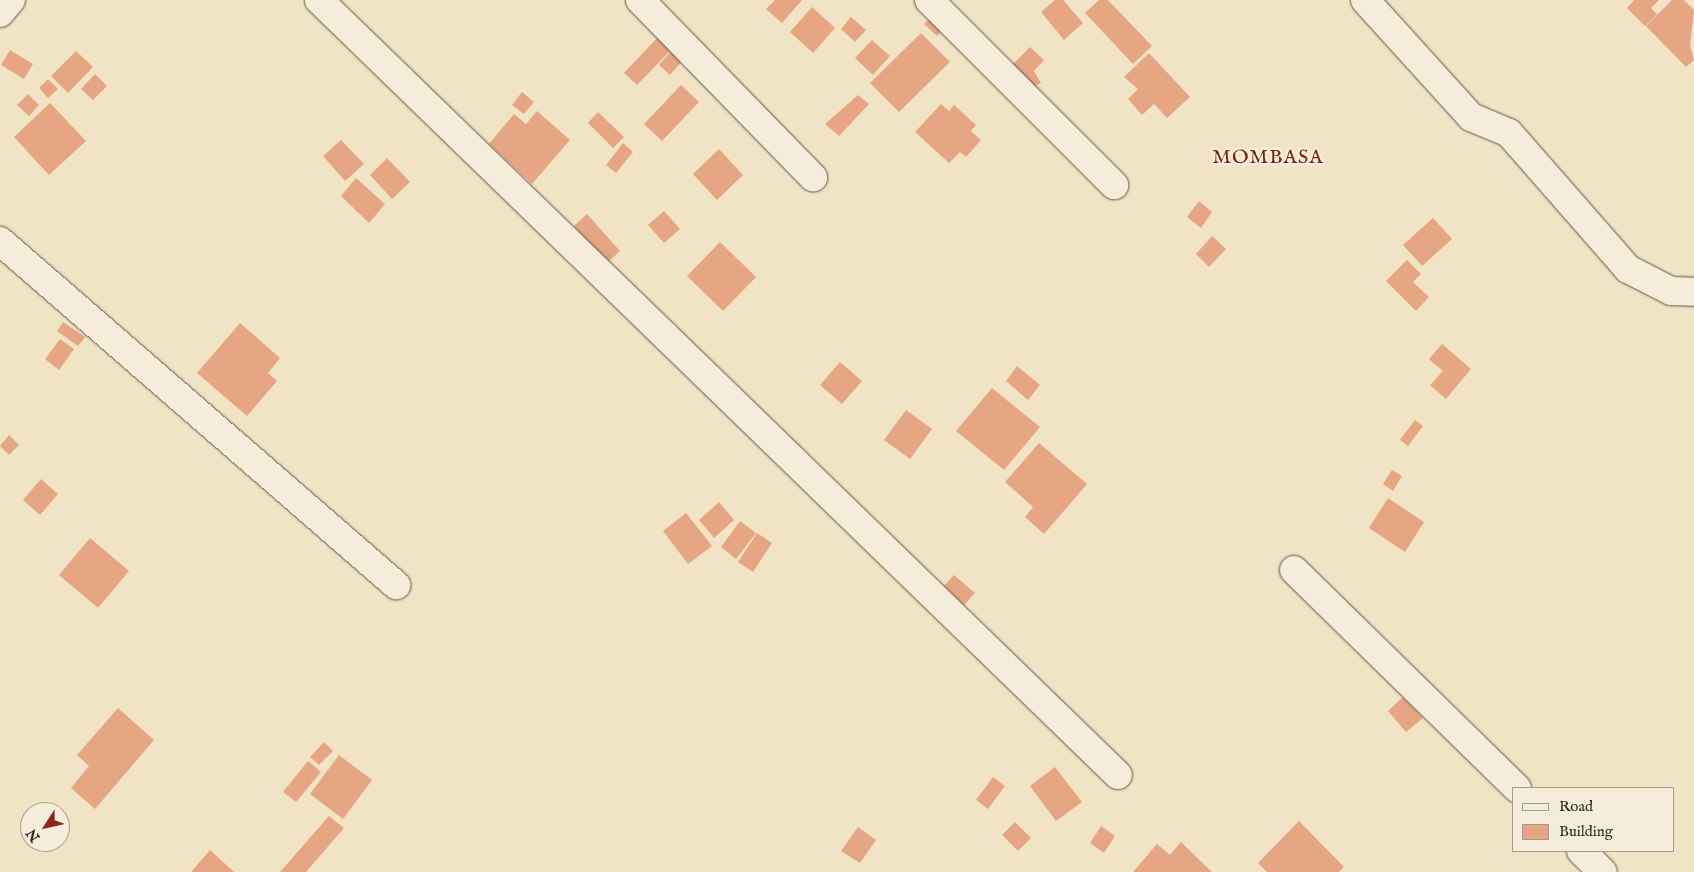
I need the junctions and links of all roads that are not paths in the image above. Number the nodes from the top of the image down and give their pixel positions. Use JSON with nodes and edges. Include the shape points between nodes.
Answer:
{"nodes":[{"id":1,"x":11,"y":0,"type":"edge"},
{"id":2,"x":319,"y":0,"type":"edge"},
{"id":3,"x":640,"y":0,"type":"edge"},
{"id":4,"x":929,"y":0,"type":"edge"},
{"id":5,"x":1365,"y":0,"type":"edge"},
{"id":6,"x":0,"y":13,"type":"edge"},
{"id":7,"x":813,"y":176,"type":"dead end"},
{"id":8,"x":1114,"y":185,"type":"dead end"},
{"id":9,"x":0,"y":241,"type":"edge"},
{"id":10,"x":1694,"y":292,"type":"edge"},
{"id":11,"x":1294,"y":570,"type":"dead end"},
{"id":12,"x":396,"y":586,"type":"dead end"},
{"id":13,"x":1118,"y":775,"type":"dead end"},
{"id":14,"x":1516,"y":787,"type":"edge"},
{"id":15,"x":1582,"y":852,"type":"edge"},
{"id":16,"x":1603,"y":872,"type":"edge"}],
"edges":[{"from":1,"to":6,"type":"street"},
{"from":2,"to":13,"type":"street"},
{"from":3,"to":7,"type":"street"},
{"from":4,"to":8,"type":"street"},
{"from":5,"to":10,"type":"street","via":[[1471,117],[1509,133],[1628,269],[1671,291]]},
{"from":9,"to":12,"type":"street"},
{"from":11,"to":14,"type":"street"},
{"from":15,"to":16,"type":"street"}]}
